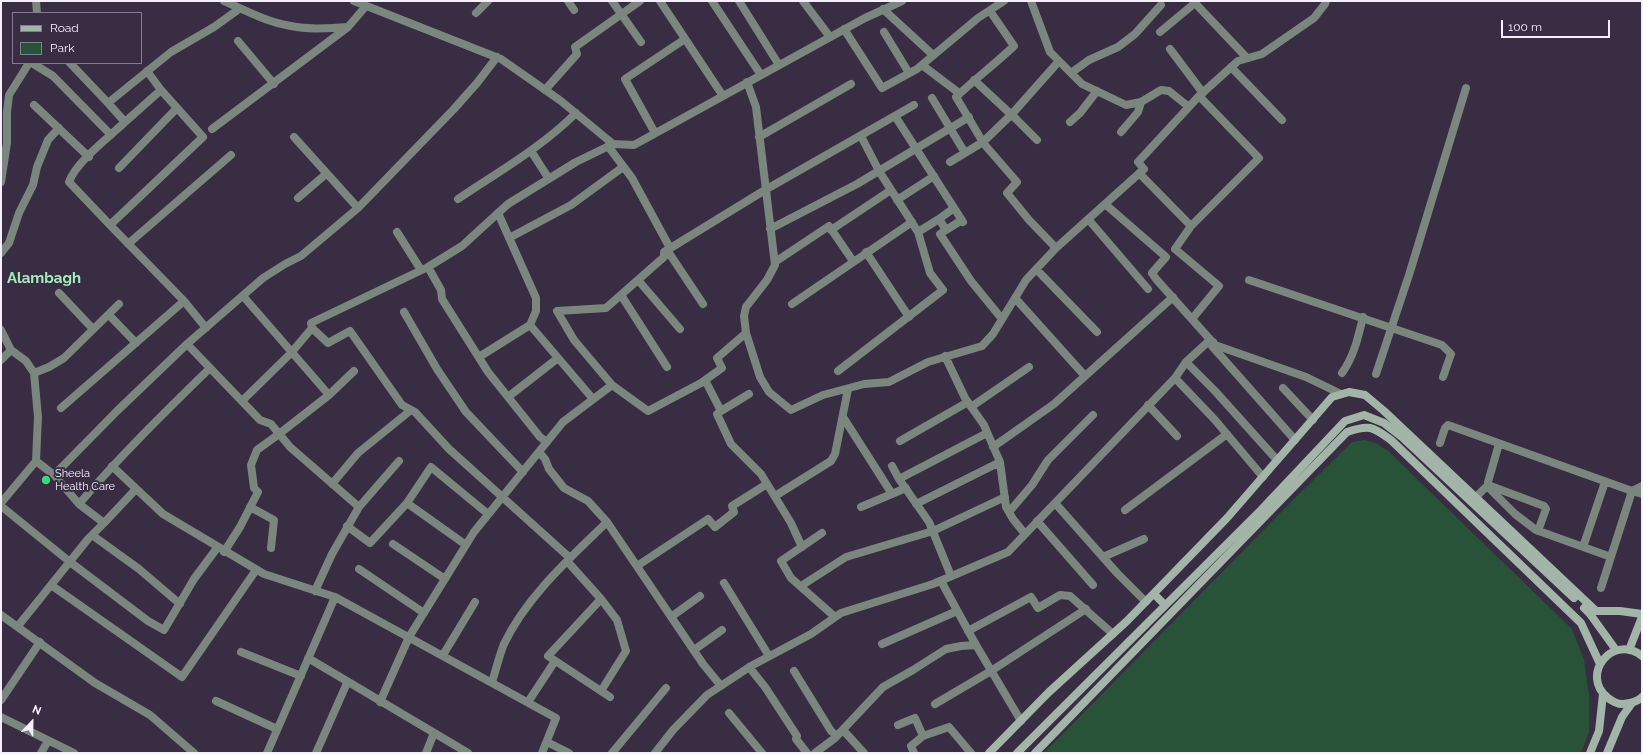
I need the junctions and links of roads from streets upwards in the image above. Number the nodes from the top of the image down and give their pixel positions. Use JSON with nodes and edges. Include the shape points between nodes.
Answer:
{"nodes":[{"id":1,"x":36,"y":1,"type":"edge"},
{"id":2,"x":224,"y":1,"type":"edge"},
{"id":3,"x":354,"y":1,"type":"edge"},
{"id":4,"x":488,"y":1,"type":"edge"},
{"id":5,"x":568,"y":1,"type":"edge"},
{"id":6,"x":612,"y":1,"type":"edge"},
{"id":7,"x":640,"y":1,"type":"edge"},
{"id":8,"x":660,"y":1,"type":"edge"},
{"id":9,"x":712,"y":1,"type":"edge"},
{"id":10,"x":739,"y":1,"type":"edge"},
{"id":11,"x":803,"y":1,"type":"edge"},
{"id":12,"x":902,"y":1,"type":"edge"},
{"id":13,"x":1004,"y":1,"type":"edge"},
{"id":14,"x":1031,"y":1,"type":"edge"},
{"id":15,"x":1326,"y":1,"type":"edge"},
{"id":16,"x":1194,"y":2,"type":"edge"},
{"id":17,"x":1161,"y":5,"type":"dead end"},
{"id":18,"x":366,"y":6,"type":"junction"},
{"id":19,"x":239,"y":9,"type":"junction"},
{"id":20,"x":883,"y":9,"type":"junction"},
{"id":21,"x":574,"y":10,"type":"dead end"},
{"id":22,"x":990,"y":11,"type":"junction"},
{"id":23,"x":37,"y":12,"type":"edge"},
{"id":24,"x":476,"y":13,"type":"dead end"},
{"id":25,"x":621,"y":14,"type":"junction"},
{"id":26,"x":348,"y":27,"type":"junction"},
{"id":27,"x":844,"y":29,"type":"junction"},
{"id":28,"x":884,"y":32,"type":"dead end"},
{"id":29,"x":1160,"y":32,"type":"dead end"},
{"id":30,"x":830,"y":36,"type":"junction"},
{"id":31,"x":685,"y":39,"type":"junction"},
{"id":32,"x":238,"y":42,"type":"dead end"},
{"id":33,"x":641,"y":42,"type":"dead end"},
{"id":34,"x":1170,"y":49,"type":"dead end"},
{"id":35,"x":933,"y":55,"type":"junction"},
{"id":36,"x":497,"y":57,"type":"junction"},
{"id":37,"x":1248,"y":58,"type":"junction"},
{"id":38,"x":1059,"y":61,"type":"junction"},
{"id":39,"x":28,"y":64,"type":"edge"},
{"id":40,"x":34,"y":64,"type":"edge"},
{"id":41,"x":71,"y":64,"type":"edge"},
{"id":42,"x":779,"y":65,"type":"junction"},
{"id":43,"x":922,"y":65,"type":"junction"},
{"id":44,"x":1231,"y":67,"type":"junction"},
{"id":45,"x":147,"y":71,"type":"junction"},
{"id":46,"x":909,"y":73,"type":"junction"},
{"id":47,"x":1071,"y":73,"type":"junction"},
{"id":48,"x":761,"y":74,"type":"junction"},
{"id":49,"x":974,"y":80,"type":"junction"},
{"id":50,"x":747,"y":82,"type":"junction"},
{"id":51,"x":274,"y":84,"type":"junction"},
{"id":52,"x":852,"y":84,"type":"dead end"},
{"id":53,"x":1466,"y":88,"type":"dead end"},
{"id":54,"x":161,"y":90,"type":"junction"},
{"id":55,"x":546,"y":90,"type":"junction"},
{"id":56,"x":1096,"y":91,"type":"junction"},
{"id":57,"x":959,"y":93,"type":"junction"},
{"id":58,"x":1201,"y":94,"type":"junction"},
{"id":59,"x":723,"y":96,"type":"junction"},
{"id":60,"x":932,"y":98,"type":"dead end"},
{"id":61,"x":1141,"y":102,"type":"junction"},
{"id":62,"x":108,"y":103,"type":"junction"},
{"id":63,"x":34,"y":105,"type":"dead end"},
{"id":64,"x":914,"y":105,"type":"dead end"},
{"id":65,"x":1189,"y":107,"type":"junction"},
{"id":66,"x":177,"y":108,"type":"junction"},
{"id":67,"x":4,"y":110,"type":"edge"},
{"id":68,"x":576,"y":113,"type":"junction"},
{"id":69,"x":1012,"y":114,"type":"junction"},
{"id":70,"x":895,"y":116,"type":"junction"},
{"id":71,"x":969,"y":117,"type":"junction"},
{"id":72,"x":1282,"y":120,"type":"dead end"},
{"id":73,"x":125,"y":122,"type":"junction"},
{"id":74,"x":1070,"y":122,"type":"dead end"},
{"id":75,"x":59,"y":128,"type":"junction"},
{"id":76,"x":951,"y":128,"type":"junction"},
{"id":77,"x":212,"y":129,"type":"dead end"},
{"id":78,"x":1121,"y":132,"type":"dead end"},
{"id":79,"x":655,"y":133,"type":"junction"},
{"id":80,"x":111,"y":135,"type":"junction"},
{"id":81,"x":861,"y":136,"type":"junction"},
{"id":82,"x":759,"y":137,"type":"junction"},
{"id":83,"x":294,"y":138,"type":"dead end"},
{"id":84,"x":1037,"y":140,"type":"dead end"},
{"id":85,"x":983,"y":142,"type":"junction"},
{"id":86,"x":611,"y":145,"type":"junction"},
{"id":87,"x":916,"y":149,"type":"junction"},
{"id":88,"x":531,"y":150,"type":"junction"},
{"id":89,"x":965,"y":153,"type":"junction"},
{"id":90,"x":231,"y":155,"type":"dead end"},
{"id":91,"x":89,"y":157,"type":"junction"},
{"id":92,"x":950,"y":162,"type":"dead end"},
{"id":93,"x":623,"y":167,"type":"junction"},
{"id":94,"x":119,"y":168,"type":"dead end"},
{"id":95,"x":878,"y":171,"type":"junction"},
{"id":96,"x":1139,"y":173,"type":"junction"},
{"id":97,"x":326,"y":174,"type":"junction"},
{"id":98,"x":934,"y":176,"type":"junction"},
{"id":99,"x":549,"y":179,"type":"junction"},
{"id":100,"x":1,"y":182,"type":"edge"},
{"id":101,"x":765,"y":190,"type":"junction"},
{"id":102,"x":891,"y":190,"type":"junction"},
{"id":103,"x":298,"y":198,"type":"dead end"},
{"id":104,"x":458,"y":199,"type":"dead end"},
{"id":105,"x":897,"y":200,"type":"junction"},
{"id":106,"x":1105,"y":204,"type":"junction"},
{"id":107,"x":358,"y":208,"type":"junction"},
{"id":108,"x":954,"y":208,"type":"junction"},
{"id":109,"x":498,"y":214,"type":"junction"},
{"id":110,"x":939,"y":219,"type":"junction"},
{"id":111,"x":1088,"y":219,"type":"junction"},
{"id":112,"x":912,"y":222,"type":"junction"},
{"id":113,"x":110,"y":225,"type":"junction"},
{"id":114,"x":1191,"y":226,"type":"junction"},
{"id":115,"x":770,"y":229,"type":"junction"},
{"id":116,"x":832,"y":230,"type":"junction"},
{"id":117,"x":946,"y":230,"type":"junction"},
{"id":118,"x":397,"y":232,"type":"dead end"},
{"id":119,"x":918,"y":232,"type":"junction"},
{"id":120,"x":509,"y":238,"type":"junction"},
{"id":121,"x":128,"y":244,"type":"junction"},
{"id":122,"x":1056,"y":248,"type":"junction"},
{"id":123,"x":669,"y":249,"type":"junction"},
{"id":124,"x":866,"y":252,"type":"junction"},
{"id":125,"x":1,"y":253,"type":"edge"},
{"id":126,"x":853,"y":261,"type":"junction"},
{"id":127,"x":775,"y":262,"type":"junction"},
{"id":128,"x":424,"y":268,"type":"junction"},
{"id":129,"x":1036,"y":269,"type":"junction"},
{"id":130,"x":638,"y":280,"type":"junction"},
{"id":131,"x":1249,"y":280,"type":"dead end"},
{"id":132,"x":1148,"y":289,"type":"dead end"},
{"id":133,"x":60,"y":293,"type":"dead end"},
{"id":134,"x":621,"y":295,"type":"junction"},
{"id":135,"x":243,"y":296,"type":"junction"},
{"id":136,"x":1014,"y":298,"type":"junction"},
{"id":137,"x":1173,"y":298,"type":"junction"},
{"id":138,"x":184,"y":301,"type":"junction"},
{"id":139,"x":119,"y":304,"type":"dead end"},
{"id":140,"x":702,"y":304,"type":"dead end"},
{"id":141,"x":792,"y":304,"type":"dead end"},
{"id":142,"x":404,"y":312,"type":"dead end"},
{"id":143,"x":109,"y":315,"type":"junction"},
{"id":144,"x":909,"y":317,"type":"junction"},
{"id":145,"x":1363,"y":317,"type":"junction"},
{"id":146,"x":1002,"y":319,"type":"junction"},
{"id":147,"x":1192,"y":319,"type":"junction"},
{"id":148,"x":530,"y":325,"type":"junction"},
{"id":149,"x":1391,"y":327,"type":"junction"},
{"id":150,"x":206,"y":328,"type":"junction"},
{"id":151,"x":312,"y":328,"type":"junction"},
{"id":152,"x":1,"y":329,"type":"edge"},
{"id":153,"x":93,"y":329,"type":"junction"},
{"id":154,"x":680,"y":329,"type":"dead end"},
{"id":155,"x":1097,"y":332,"type":"dead end"},
{"id":156,"x":746,"y":333,"type":"junction"},
{"id":157,"x":1212,"y":341,"type":"junction"},
{"id":158,"x":136,"y":343,"type":"junction"},
{"id":159,"x":187,"y":344,"type":"junction"},
{"id":160,"x":11,"y":350,"type":"junction"},
{"id":161,"x":291,"y":353,"type":"junction"},
{"id":162,"x":945,"y":356,"type":"junction"},
{"id":163,"x":479,"y":357,"type":"junction"},
{"id":164,"x":558,"y":358,"type":"junction"},
{"id":165,"x":1,"y":360,"type":"edge"},
{"id":166,"x":1186,"y":362,"type":"junction"},
{"id":167,"x":667,"y":367,"type":"dead end"},
{"id":168,"x":1029,"y":367,"type":"dead end"},
{"id":169,"x":210,"y":368,"type":"junction"},
{"id":170,"x":354,"y":371,"type":"dead end"},
{"id":171,"x":838,"y":371,"type":"dead end"},
{"id":172,"x":34,"y":373,"type":"junction"},
{"id":173,"x":1342,"y":373,"type":"dead end"},
{"id":174,"x":1376,"y":374,"type":"dead end"},
{"id":175,"x":1085,"y":376,"type":"junction"},
{"id":176,"x":1175,"y":378,"type":"junction"},
{"id":177,"x":1443,"y":378,"type":"dead end"},
{"id":178,"x":705,"y":380,"type":"junction"},
{"id":179,"x":612,"y":385,"type":"junction"},
{"id":180,"x":1283,"y":388,"type":"dead end"},
{"id":181,"x":848,"y":389,"type":"junction"},
{"id":182,"x":749,"y":394,"type":"dead end"},
{"id":183,"x":1341,"y":394,"type":"junction"},
{"id":184,"x":329,"y":395,"type":"junction"},
{"id":185,"x":508,"y":397,"type":"junction"},
{"id":186,"x":593,"y":400,"type":"junction"},
{"id":187,"x":242,"y":401,"type":"junction"},
{"id":188,"x":970,"y":404,"type":"junction"},
{"id":189,"x":1148,"y":406,"type":"junction"},
{"id":190,"x":61,"y":408,"type":"dead end"},
{"id":191,"x":412,"y":410,"type":"junction"},
{"id":192,"x":721,"y":411,"type":"junction"},
{"id":193,"x":1093,"y":415,"type":"dead end"},
{"id":194,"x":843,"y":417,"type":"junction"},
{"id":195,"x":1313,"y":420,"type":"junction"},
{"id":196,"x":987,"y":433,"type":"junction"},
{"id":197,"x":279,"y":434,"type":"junction"},
{"id":198,"x":1227,"y":434,"type":"junction"},
{"id":199,"x":1177,"y":436,"type":"dead end"},
{"id":200,"x":1295,"y":440,"type":"junction"},
{"id":201,"x":900,"y":441,"type":"dead end"},
{"id":202,"x":547,"y":442,"type":"junction"},
{"id":203,"x":1440,"y":443,"type":"dead end"},
{"id":204,"x":1499,"y":444,"type":"junction"},
{"id":205,"x":993,"y":447,"type":"junction"},
{"id":206,"x":539,"y":452,"type":"junction"},
{"id":207,"x":1277,"y":460,"type":"junction"},
{"id":208,"x":36,"y":461,"type":"junction"},
{"id":209,"x":399,"y":461,"type":"dead end"},
{"id":210,"x":1000,"y":462,"type":"junction"},
{"id":211,"x":112,"y":466,"type":"junction"},
{"id":212,"x":892,"y":466,"type":"dead end"},
{"id":213,"x":523,"y":472,"type":"junction"},
{"id":214,"x":54,"y":475,"type":"junction"},
{"id":215,"x":1263,"y":476,"type":"junction"},
{"id":216,"x":899,"y":479,"type":"junction"},
{"id":217,"x":1606,"y":482,"type":"junction"},
{"id":218,"x":332,"y":484,"type":"junction"},
{"id":219,"x":767,"y":484,"type":"junction"},
{"id":220,"x":1488,"y":485,"type":"junction"},
{"id":221,"x":1642,"y":486,"type":"edge"},
{"id":222,"x":906,"y":488,"type":"junction"},
{"id":223,"x":136,"y":489,"type":"junction"},
{"id":224,"x":1632,"y":491,"type":"junction"},
{"id":225,"x":892,"y":494,"type":"junction"},
{"id":226,"x":1642,"y":494,"type":"edge"},
{"id":227,"x":775,"y":496,"type":"junction"},
{"id":228,"x":1005,"y":497,"type":"junction"},
{"id":229,"x":1476,"y":497,"type":"junction"},
{"id":230,"x":502,"y":498,"type":"junction"},
{"id":231,"x":1,"y":503,"type":"edge"},
{"id":232,"x":407,"y":503,"type":"junction"},
{"id":233,"x":1055,"y":503,"type":"junction"},
{"id":234,"x":79,"y":504,"type":"junction"},
{"id":235,"x":916,"y":504,"type":"junction"},
{"id":236,"x":1,"y":506,"type":"edge"},
{"id":237,"x":250,"y":507,"type":"junction"},
{"id":238,"x":359,"y":507,"type":"junction"},
{"id":239,"x":861,"y":507,"type":"dead end"},
{"id":240,"x":1125,"y":510,"type":"dead end"},
{"id":241,"x":1009,"y":512,"type":"junction"},
{"id":242,"x":488,"y":514,"type":"junction"},
{"id":243,"x":1038,"y":521,"type":"junction"},
{"id":244,"x":607,"y":522,"type":"junction"},
{"id":245,"x":104,"y":523,"type":"junction"},
{"id":246,"x":347,"y":526,"type":"junction"},
{"id":247,"x":1538,"y":531,"type":"junction"},
{"id":248,"x":933,"y":532,"type":"junction"},
{"id":249,"x":822,"y":533,"type":"dead end"},
{"id":250,"x":1026,"y":534,"type":"junction"},
{"id":251,"x":92,"y":535,"type":"junction"},
{"id":252,"x":1144,"y":539,"type":"dead end"},
{"id":253,"x":393,"y":544,"type":"dead end"},
{"id":254,"x":466,"y":545,"type":"junction"},
{"id":255,"x":802,"y":546,"type":"junction"},
{"id":256,"x":1583,"y":547,"type":"junction"},
{"id":257,"x":271,"y":548,"type":"dead end"},
{"id":258,"x":221,"y":550,"type":"junction"},
{"id":259,"x":1103,"y":557,"type":"junction"},
{"id":260,"x":1611,"y":557,"type":"junction"},
{"id":261,"x":568,"y":559,"type":"junction"},
{"id":262,"x":70,"y":562,"type":"junction"},
{"id":263,"x":638,"y":566,"type":"junction"},
{"id":264,"x":359,"y":569,"type":"dead end"},
{"id":265,"x":256,"y":570,"type":"junction"},
{"id":266,"x":951,"y":576,"type":"junction"},
{"id":267,"x":445,"y":579,"type":"junction"},
{"id":268,"x":941,"y":581,"type":"junction"},
{"id":269,"x":724,"y":583,"type":"dead end"},
{"id":270,"x":51,"y":585,"type":"junction"},
{"id":271,"x":1093,"y":585,"type":"dead end"},
{"id":272,"x":801,"y":586,"type":"junction"},
{"id":273,"x":1601,"y":588,"type":"dead end"},
{"id":274,"x":315,"y":591,"type":"junction"},
{"id":275,"x":1154,"y":594,"type":"junction"},
{"id":276,"x":700,"y":596,"type":"dead end"},
{"id":277,"x":335,"y":597,"type":"junction"},
{"id":278,"x":601,"y":599,"type":"junction"},
{"id":279,"x":474,"y":602,"type":"dead end"},
{"id":280,"x":1146,"y":602,"type":"junction"},
{"id":281,"x":180,"y":604,"type":"junction"},
{"id":282,"x":1165,"y":605,"type":"junction"},
{"id":283,"x":1086,"y":609,"type":"junction"},
{"id":284,"x":957,"y":611,"type":"junction"},
{"id":285,"x":424,"y":613,"type":"junction"},
{"id":286,"x":1,"y":615,"type":"edge"},
{"id":287,"x":1642,"y":615,"type":"edge"},
{"id":288,"x":671,"y":617,"type":"junction"},
{"id":289,"x":835,"y":617,"type":"junction"},
{"id":290,"x":18,"y":626,"type":"junction"},
{"id":291,"x":722,"y":630,"type":"dead end"},
{"id":292,"x":968,"y":631,"type":"junction"},
{"id":293,"x":1113,"y":634,"type":"junction"},
{"id":294,"x":409,"y":637,"type":"junction"},
{"id":295,"x":40,"y":642,"type":"junction"},
{"id":296,"x":882,"y":644,"type":"dead end"},
{"id":297,"x":976,"y":645,"type":"junction"},
{"id":298,"x":694,"y":650,"type":"junction"},
{"id":299,"x":1616,"y":650,"type":"junction"},
{"id":300,"x":1629,"y":650,"type":"junction"},
{"id":301,"x":241,"y":652,"type":"dead end"},
{"id":302,"x":1642,"y":654,"type":"edge"},
{"id":303,"x":443,"y":655,"type":"junction"},
{"id":304,"x":769,"y":656,"type":"junction"},
{"id":305,"x":308,"y":658,"type":"junction"},
{"id":306,"x":555,"y":661,"type":"junction"},
{"id":307,"x":1600,"y":664,"type":"junction"},
{"id":308,"x":749,"y":667,"type":"junction"},
{"id":309,"x":794,"y":671,"type":"dead end"},
{"id":310,"x":991,"y":671,"type":"junction"},
{"id":311,"x":301,"y":676,"type":"junction"},
{"id":312,"x":347,"y":682,"type":"junction"},
{"id":313,"x":492,"y":682,"type":"junction"},
{"id":314,"x":721,"y":686,"type":"junction"},
{"id":315,"x":666,"y":688,"type":"dead end"},
{"id":316,"x":601,"y":691,"type":"junction"},
{"id":317,"x":1603,"y":694,"type":"junction"},
{"id":318,"x":610,"y":697,"type":"dead end"},
{"id":319,"x":1642,"y":697,"type":"edge"},
{"id":320,"x":1,"y":700,"type":"edge"},
{"id":321,"x":216,"y":701,"type":"dead end"},
{"id":322,"x":380,"y":702,"type":"junction"},
{"id":323,"x":528,"y":702,"type":"junction"},
{"id":324,"x":1632,"y":703,"type":"junction"},
{"id":325,"x":935,"y":704,"type":"dead end"},
{"id":326,"x":729,"y":713,"type":"dead end"},
{"id":327,"x":1,"y":717,"type":"edge"},
{"id":328,"x":1021,"y":721,"type":"junction"},
{"id":329,"x":898,"y":725,"type":"dead end"},
{"id":330,"x":277,"y":729,"type":"junction"},
{"id":331,"x":843,"y":730,"type":"junction"},
{"id":332,"x":434,"y":733,"type":"junction"},
{"id":333,"x":837,"y":736,"type":"junction"},
{"id":334,"x":924,"y":736,"type":"junction"},
{"id":335,"x":48,"y":741,"type":"junction"},
{"id":336,"x":547,"y":742,"type":"junction"},
{"id":337,"x":269,"y":752,"type":"edge"},
{"id":338,"x":41,"y":753,"type":"edge"},
{"id":339,"x":72,"y":753,"type":"edge"},
{"id":340,"x":194,"y":753,"type":"edge"},
{"id":341,"x":316,"y":753,"type":"edge"},
{"id":342,"x":426,"y":753,"type":"edge"},
{"id":343,"x":468,"y":753,"type":"edge"},
{"id":344,"x":542,"y":753,"type":"edge"},
{"id":345,"x":568,"y":753,"type":"edge"},
{"id":346,"x":612,"y":753,"type":"edge"},
{"id":347,"x":655,"y":753,"type":"edge"},
{"id":348,"x":762,"y":753,"type":"edge"},
{"id":349,"x":807,"y":753,"type":"edge"},
{"id":350,"x":815,"y":753,"type":"edge"},
{"id":351,"x":864,"y":753,"type":"edge"},
{"id":352,"x":914,"y":753,"type":"edge"},
{"id":353,"x":971,"y":753,"type":"edge"},
{"id":354,"x":989,"y":753,"type":"edge"},
{"id":355,"x":1016,"y":753,"type":"edge"},
{"id":356,"x":1035,"y":753,"type":"edge"},
{"id":357,"x":1590,"y":753,"type":"edge"},
{"id":358,"x":1607,"y":753,"type":"edge"}],
"edges":[{"from":1,"to":23,"type":"street"},
{"from":2,"to":19,"type":"street"},
{"from":3,"to":18,"type":"street"},
{"from":4,"to":24,"type":"street"},
{"from":5,"to":21,"type":"street"},
{"from":6,"to":25,"type":"street"},
{"from":7,"to":25,"type":"street"},
{"from":8,"to":31,"type":"street"},
{"from":9,"to":48,"type":"street"},
{"from":10,"to":42,"type":"street"},
{"from":11,"to":30,"type":"street"},
{"from":12,"to":20,"type":"street"},
{"from":13,"to":22,"type":"street"},
{"from":14,"to":38,"type":"street","via":[[1050,52]]},
{"from":15,"to":37,"type":"street","via":[[1314,18],[1262,54]]},
{"from":16,"to":29,"type":"street"},
{"from":16,"to":37,"type":"street"},
{"from":17,"to":47,"type":"street","via":[[1135,34],[1118,47],[1088,60]]},
{"from":18,"to":26,"type":"street"},
{"from":18,"to":36,"type":"street"},
{"from":19,"to":26,"type":"street","via":[[292,27]]},
{"from":19,"to":45,"type":"street","via":[[171,52]]},
{"from":20,"to":27,"type":"street"},
{"from":20,"to":35,"type":"street"},
{"from":22,"to":35,"type":"street"},
{"from":22,"to":49,"type":"street","via":[[1014,46]]},
{"from":25,"to":33,"type":"street"},
{"from":25,"to":55,"type":"street","via":[[576,47],[577,54]]},
{"from":26,"to":51,"type":"street"},
{"from":27,"to":30,"type":"street"},
{"from":27,"to":46,"type":"street","via":[[882,88]]},
{"from":28,"to":46,"type":"street"},
{"from":30,"to":42,"type":"street"},
{"from":31,"to":59,"type":"street"},
{"from":31,"to":79,"type":"street","via":[[625,79]]},
{"from":32,"to":51,"type":"street"},
{"from":34,"to":58,"type":"street"},
{"from":35,"to":43,"type":"street"},
{"from":36,"to":55,"type":"street"},
{"from":36,"to":107,"type":"street","via":[[454,109]]},
{"from":37,"to":44,"type":"street","via":[[1238,60]]},
{"from":38,"to":47,"type":"street"},
{"from":38,"to":69,"type":"street"},
{"from":39,"to":67,"type":"street","via":[[9,95]]},
{"from":40,"to":80,"type":"street","via":[[53,76]]},
{"from":41,"to":62,"type":"street"},
{"from":42,"to":48,"type":"street"},
{"from":43,"to":46,"type":"street"},
{"from":43,"to":57,"type":"street"},
{"from":44,"to":58,"type":"street"},
{"from":44,"to":72,"type":"street"},
{"from":45,"to":54,"type":"street"},
{"from":45,"to":62,"type":"street"},
{"from":47,"to":56,"type":"street","via":[[1082,84]]},
{"from":48,"to":50,"type":"street"},
{"from":49,"to":57,"type":"street"},
{"from":49,"to":69,"type":"street"},
{"from":50,"to":59,"type":"street"},
{"from":50,"to":82,"type":"street","via":[[756,107]]},
{"from":51,"to":77,"type":"street"},
{"from":52,"to":82,"type":"street"},
{"from":53,"to":149,"type":"street"},
{"from":54,"to":66,"type":"street"},
{"from":54,"to":73,"type":"street"},
{"from":55,"to":68,"type":"street"},
{"from":56,"to":61,"type":"street","via":[[1126,105]]},
{"from":56,"to":74,"type":"street"},
{"from":57,"to":71,"type":"street","via":[[956,97]]},
{"from":58,"to":65,"type":"street"},
{"from":58,"to":114,"type":"street","via":[[1259,158]]},
{"from":59,"to":79,"type":"street"},
{"from":60,"to":76,"type":"street"},
{"from":61,"to":65,"type":"street","via":[[1161,90],[1169,91]]},
{"from":61,"to":78,"type":"street","via":[[1138,112]]},
{"from":62,"to":73,"type":"street"},
{"from":63,"to":75,"type":"street"},
{"from":64,"to":70,"type":"street"},
{"from":65,"to":96,"type":"street","via":[[1138,162],[1144,169]]},
{"from":66,"to":94,"type":"street"},
{"from":66,"to":113,"type":"street","via":[[203,137]]},
{"from":67,"to":100,"type":"street","via":[[7,143]]},
{"from":68,"to":86,"type":"street"},
{"from":68,"to":88,"type":"street","via":[[561,128]]},
{"from":69,"to":84,"type":"street"},
{"from":69,"to":85,"type":"street"},
{"from":70,"to":81,"type":"street"},
{"from":70,"to":87,"type":"street"},
{"from":71,"to":76,"type":"street"},
{"from":71,"to":85,"type":"street"},
{"from":73,"to":80,"type":"street"},
{"from":75,"to":91,"type":"street"},
{"from":75,"to":125,"type":"street","via":[[48,140],[9,243]]},
{"from":76,"to":87,"type":"street"},
{"from":76,"to":89,"type":"street"},
{"from":79,"to":86,"type":"street","via":[[634,145]]},
{"from":80,"to":91,"type":"street"},
{"from":81,"to":95,"type":"street"},
{"from":81,"to":101,"type":"street"},
{"from":82,"to":101,"type":"street"},
{"from":83,"to":97,"type":"street"},
{"from":85,"to":89,"type":"street"},
{"from":85,"to":122,"type":"street","via":[[1017,182],[1007,192]]},
{"from":86,"to":93,"type":"street"},
{"from":86,"to":99,"type":"street"},
{"from":87,"to":95,"type":"street"},
{"from":87,"to":98,"type":"street"},
{"from":88,"to":99,"type":"street"},
{"from":88,"to":104,"type":"street"},
{"from":89,"to":92,"type":"street"},
{"from":90,"to":121,"type":"street"},
{"from":91,"to":113,"type":"street","via":[[71,176],[69,182]]},
{"from":93,"to":120,"type":"street","via":[[571,205]]},
{"from":93,"to":123,"type":"street","via":[[632,178]]},
{"from":95,"to":102,"type":"street"},
{"from":95,"to":115,"type":"street"},
{"from":96,"to":106,"type":"street"},
{"from":96,"to":114,"type":"street"},
{"from":97,"to":103,"type":"street"},
{"from":97,"to":107,"type":"street"},
{"from":98,"to":105,"type":"street"},
{"from":98,"to":108,"type":"street"},
{"from":99,"to":109,"type":"street","via":[[508,204]]},
{"from":101,"to":115,"type":"street"},
{"from":101,"to":123,"type":"street"},
{"from":102,"to":105,"type":"street"},
{"from":102,"to":116,"type":"street"},
{"from":105,"to":112,"type":"street"},
{"from":106,"to":111,"type":"street"},
{"from":106,"to":137,"type":"street","via":[[1166,257],[1152,273]]},
{"from":107,"to":135,"type":"street","via":[[301,256],[264,278]]},
{"from":108,"to":110,"type":"street"},
{"from":108,"to":117,"type":"street","via":[[963,221]]},
{"from":109,"to":120,"type":"street"},
{"from":109,"to":128,"type":"street","via":[[462,246]]},
{"from":110,"to":117,"type":"street"},
{"from":110,"to":119,"type":"street"},
{"from":111,"to":122,"type":"street"},
{"from":111,"to":132,"type":"street"},
{"from":112,"to":119,"type":"street"},
{"from":112,"to":124,"type":"street"},
{"from":113,"to":121,"type":"street"},
{"from":114,"to":147,"type":"street","via":[[1175,249],[1219,286]]},
{"from":115,"to":127,"type":"street"},
{"from":116,"to":126,"type":"street"},
{"from":116,"to":127,"type":"street","via":[[829,226]]},
{"from":117,"to":146,"type":"street","via":[[940,234],[971,281]]},
{"from":118,"to":128,"type":"street"},
{"from":119,"to":144,"type":"street","via":[[930,273],[943,290]]},
{"from":120,"to":148,"type":"street","via":[[536,298],[536,311]]},
{"from":121,"to":138,"type":"street"},
{"from":122,"to":129,"type":"street"},
{"from":123,"to":130,"type":"street","via":[[664,252],[664,257]]},
{"from":123,"to":140,"type":"street"},
{"from":124,"to":126,"type":"street"},
{"from":124,"to":144,"type":"street"},
{"from":126,"to":141,"type":"street"},
{"from":127,"to":156,"type":"street","via":[[767,280],[746,307]]},
{"from":128,"to":151,"type":"street","via":[[310,322]]},
{"from":128,"to":163,"type":"street","via":[[441,290],[442,299]]},
{"from":129,"to":136,"type":"street"},
{"from":129,"to":155,"type":"street"},
{"from":130,"to":134,"type":"street"},
{"from":130,"to":154,"type":"street"},
{"from":131,"to":145,"type":"street"},
{"from":133,"to":153,"type":"street"},
{"from":134,"to":167,"type":"street"},
{"from":134,"to":179,"type":"street","via":[[606,308],[557,311],[574,340]]},
{"from":135,"to":150,"type":"street"},
{"from":135,"to":161,"type":"street"},
{"from":136,"to":146,"type":"street"},
{"from":136,"to":175,"type":"street"},
{"from":137,"to":147,"type":"street"},
{"from":137,"to":175,"type":"street"},
{"from":138,"to":150,"type":"street"},
{"from":138,"to":158,"type":"street"},
{"from":139,"to":143,"type":"street"},
{"from":142,"to":213,"type":"street","via":[[466,412]]},
{"from":143,"to":153,"type":"street"},
{"from":143,"to":158,"type":"street"},
{"from":144,"to":171,"type":"street"},
{"from":145,"to":149,"type":"street"},
{"from":145,"to":173,"type":"street","via":[[1355,350]]},
{"from":146,"to":162,"type":"street","via":[[982,346]]},
{"from":147,"to":157,"type":"street"},
{"from":148,"to":163,"type":"street"},
{"from":148,"to":164,"type":"street"},
{"from":149,"to":174,"type":"street"},
{"from":149,"to":177,"type":"street","via":[[1442,345],[1451,354]]},
{"from":150,"to":159,"type":"street"},
{"from":151,"to":161,"type":"street"},
{"from":151,"to":191,"type":"street","via":[[328,343],[350,331],[402,405]]},
{"from":152,"to":160,"type":"street"},
{"from":153,"to":172,"type":"street","via":[[64,358]]},
{"from":156,"to":178,"type":"street","via":[[718,358],[722,368]]},
{"from":156,"to":181,"type":"street","via":[[760,377],[769,392],[791,410],[823,395]]},
{"from":157,"to":166,"type":"street"},
{"from":157,"to":183,"type":"street","via":[[1215,345],[1306,377]]},
{"from":157,"to":200,"type":"street","via":[[1212,346]]},
{"from":158,"to":190,"type":"street"},
{"from":159,"to":169,"type":"street"},
{"from":159,"to":214,"type":"street","via":[[117,410]]},
{"from":160,"to":165,"type":"street"},
{"from":160,"to":172,"type":"street","via":[[26,361]]},
{"from":161,"to":184,"type":"street"},
{"from":161,"to":187,"type":"street"},
{"from":162,"to":181,"type":"street","via":[[889,382],[864,384]]},
{"from":162,"to":188,"type":"street"},
{"from":163,"to":185,"type":"street"},
{"from":164,"to":185,"type":"street"},
{"from":164,"to":186,"type":"street"},
{"from":166,"to":176,"type":"street"},
{"from":166,"to":207,"type":"street"},
{"from":168,"to":188,"type":"street"},
{"from":169,"to":187,"type":"street"},
{"from":169,"to":211,"type":"street"},
{"from":170,"to":184,"type":"street"},
{"from":172,"to":208,"type":"street","via":[[38,417]]},
{"from":175,"to":205,"type":"street","via":[[1054,404]]},
{"from":176,"to":189,"type":"street"},
{"from":176,"to":198,"type":"street"},
{"from":178,"to":179,"type":"street","via":[[648,411]]},
{"from":178,"to":192,"type":"street"},
{"from":179,"to":186,"type":"street"},
{"from":180,"to":195,"type":"street"},
{"from":181,"to":194,"type":"street"},
{"from":182,"to":192,"type":"street"},
{"from":183,"to":195,"type":"street","via":[[1332,397]]},
{"from":183,"to":229,"type":"street","via":[[1348,392],[1365,395]]},
{"from":184,"to":197,"type":"street"},
{"from":185,"to":202,"type":"street","via":[[540,437]]},
{"from":186,"to":202,"type":"street","via":[[563,422]]},
{"from":187,"to":197,"type":"street","via":[[260,420],[271,424]]},
{"from":188,"to":196,"type":"street"},
{"from":188,"to":201,"type":"street"},
{"from":189,"to":199,"type":"street"},
{"from":189,"to":233,"type":"street"},
{"from":191,"to":218,"type":"street","via":[[358,454]]},
{"from":191,"to":230,"type":"street","via":[[449,449]]},
{"from":192,"to":219,"type":"street","via":[[716,414],[731,444],[761,474]]},
{"from":193,"to":241,"type":"street","via":[[1048,460],[1032,485]]},
{"from":194,"to":225,"type":"street"},
{"from":194,"to":227,"type":"street","via":[[835,454],[831,461]]},
{"from":195,"to":200,"type":"street"},
{"from":196,"to":205,"type":"street"},
{"from":196,"to":216,"type":"street"},
{"from":197,"to":218,"type":"street"},
{"from":197,"to":237,"type":"street","via":[[256,450],[251,465],[254,488],[258,492]]},
{"from":198,"to":215,"type":"street"},
{"from":198,"to":240,"type":"street"},
{"from":200,"to":207,"type":"street"},
{"from":202,"to":206,"type":"street"},
{"from":203,"to":204,"type":"street","via":[[1448,425]]},
{"from":204,"to":217,"type":"street"},
{"from":204,"to":220,"type":"street"},
{"from":205,"to":210,"type":"street"},
{"from":206,"to":213,"type":"street"},
{"from":206,"to":244,"type":"street","via":[[564,488],[588,501]]},
{"from":207,"to":215,"type":"street"},
{"from":208,"to":214,"type":"street"},
{"from":208,"to":231,"type":"street"},
{"from":209,"to":238,"type":"street"},
{"from":210,"to":228,"type":"street"},
{"from":210,"to":235,"type":"street"},
{"from":211,"to":223,"type":"street"},
{"from":211,"to":234,"type":"street"},
{"from":212,"to":216,"type":"street"},
{"from":213,"to":230,"type":"street"},
{"from":214,"to":234,"type":"street"},
{"from":215,"to":275,"type":"street","via":[[1227,518]]},
{"from":216,"to":222,"type":"street"},
{"from":217,"to":224,"type":"street"},
{"from":217,"to":256,"type":"street"},
{"from":218,"to":238,"type":"street"},
{"from":219,"to":227,"type":"street"},
{"from":219,"to":263,"type":"street","via":[[732,506],[734,512],[715,527],[708,519]]},
{"from":220,"to":229,"type":"street"},
{"from":220,"to":247,"type":"street","via":[[1515,514]]},
{"from":220,"to":247,"type":"street","via":[[1544,506],[1546,509]]},
{"from":221,"to":224,"type":"street"},
{"from":222,"to":225,"type":"street"},
{"from":222,"to":235,"type":"street"},
{"from":223,"to":245,"type":"street"},
{"from":223,"to":258,"type":"street","via":[[163,514]]},
{"from":224,"to":226,"type":"street"},
{"from":224,"to":260,"type":"street"},
{"from":225,"to":239,"type":"street"},
{"from":227,"to":255,"type":"street"},
{"from":228,"to":241,"type":"street"},
{"from":228,"to":248,"type":"street"},
{"from":229,"to":287,"type":"street","via":[[1596,612],[1620,611]]},
{"from":230,"to":242,"type":"street"},
{"from":230,"to":261,"type":"street"},
{"from":232,"to":242,"type":"street","via":[[430,467]]},
{"from":232,"to":246,"type":"street","via":[[370,543]]},
{"from":232,"to":254,"type":"street"},
{"from":233,"to":243,"type":"street"},
{"from":233,"to":259,"type":"street"},
{"from":234,"to":245,"type":"street"},
{"from":235,"to":248,"type":"street"},
{"from":236,"to":262,"type":"street"},
{"from":237,"to":257,"type":"street","via":[[274,520]]},
{"from":237,"to":258,"type":"street","via":[[240,527]]},
{"from":238,"to":246,"type":"street"},
{"from":241,"to":250,"type":"street"},
{"from":242,"to":254,"type":"street"},
{"from":243,"to":250,"type":"street"},
{"from":243,"to":271,"type":"street"},
{"from":244,"to":261,"type":"street"},
{"from":244,"to":263,"type":"street"},
{"from":245,"to":251,"type":"street"},
{"from":246,"to":274,"type":"street"},
{"from":247,"to":256,"type":"street"},
{"from":248,"to":266,"type":"street"},
{"from":248,"to":272,"type":"street","via":[[846,557]]},
{"from":249,"to":255,"type":"street"},
{"from":250,"to":266,"type":"street","via":[[1008,552]]},
{"from":251,"to":262,"type":"street"},
{"from":251,"to":281,"type":"street"},
{"from":252,"to":259,"type":"street"},
{"from":253,"to":267,"type":"street"},
{"from":254,"to":267,"type":"street"},
{"from":255,"to":272,"type":"street","via":[[781,561],[791,578]]},
{"from":256,"to":260,"type":"street"},
{"from":258,"to":265,"type":"street"},
{"from":258,"to":281,"type":"street","via":[[194,579]]},
{"from":259,"to":280,"type":"street"},
{"from":260,"to":273,"type":"street"},
{"from":261,"to":278,"type":"street"},
{"from":261,"to":313,"type":"street","via":[[523,612],[504,645]]},
{"from":262,"to":270,"type":"street"},
{"from":262,"to":281,"type":"street","via":[[148,621],[164,630]]},
{"from":263,"to":288,"type":"street"},
{"from":264,"to":285,"type":"street"},
{"from":265,"to":270,"type":"street","via":[[182,677]]},
{"from":265,"to":274,"type":"street"},
{"from":266,"to":268,"type":"street"},
{"from":267,"to":285,"type":"street"},
{"from":268,"to":284,"type":"street"},
{"from":268,"to":289,"type":"street"},
{"from":269,"to":304,"type":"street"},
{"from":270,"to":290,"type":"street"},
{"from":272,"to":289,"type":"street"},
{"from":274,"to":277,"type":"street"},
{"from":275,"to":280,"type":"street"},
{"from":275,"to":282,"type":"street"},
{"from":276,"to":288,"type":"street"},
{"from":277,"to":294,"type":"street"},
{"from":277,"to":305,"type":"street"},
{"from":278,"to":306,"type":"street","via":[[548,656]]},
{"from":278,"to":316,"type":"street","via":[[617,620],[626,651]]},
{"from":279,"to":303,"type":"street"},
{"from":280,"to":293,"type":"street"},
{"from":282,"to":299,"type":"street","via":[[1261,510],[1345,421],[1364,415],[1384,423],[1413,448],[1590,614]]},
{"from":282,"to":355,"type":"street"},
{"from":283,"to":292,"type":"street","via":[[1070,596],[1060,596],[1038,608],[1031,597]]},
{"from":283,"to":293,"type":"street"},
{"from":283,"to":310,"type":"street"},
{"from":284,"to":292,"type":"street"},
{"from":284,"to":296,"type":"street"},
{"from":285,"to":294,"type":"street"},
{"from":286,"to":290,"type":"street"},
{"from":287,"to":300,"type":"street"},
{"from":288,"to":298,"type":"street"},
{"from":289,"to":304,"type":"street","via":[[811,634]]},
{"from":290,"to":295,"type":"street"},
{"from":291,"to":298,"type":"street"},
{"from":292,"to":297,"type":"street"},
{"from":293,"to":328,"type":"street"},
{"from":294,"to":303,"type":"street"},
{"from":294,"to":322,"type":"street"},
{"from":295,"to":320,"type":"street"},
{"from":295,"to":340,"type":"street","via":[[95,683],[150,715]]},
{"from":297,"to":310,"type":"street"},
{"from":297,"to":331,"type":"street","via":[[946,649],[883,687]]},
{"from":298,"to":314,"type":"street"},
{"from":299,"to":300,"type":"street"},
{"from":299,"to":307,"type":"street","via":[[1607,654]]},
{"from":300,"to":302,"type":"street"},
{"from":301,"to":311,"type":"street"},
{"from":303,"to":313,"type":"street"},
{"from":304,"to":308,"type":"street"},
{"from":305,"to":311,"type":"street"},
{"from":305,"to":312,"type":"street"},
{"from":306,"to":316,"type":"street"},
{"from":306,"to":323,"type":"street"},
{"from":307,"to":317,"type":"street","via":[[1596,674]]},
{"from":307,"to":356,"type":"street","via":[[1581,623],[1391,440],[1374,427],[1359,428],[1347,432]]},
{"from":308,"to":314,"type":"street"},
{"from":308,"to":349,"type":"street","via":[[765,687]]},
{"from":309,"to":333,"type":"street"},
{"from":310,"to":325,"type":"street"},
{"from":310,"to":328,"type":"street"},
{"from":311,"to":330,"type":"street"},
{"from":312,"to":322,"type":"street"},
{"from":312,"to":341,"type":"street"},
{"from":313,"to":323,"type":"street"},
{"from":314,"to":347,"type":"street","via":[[707,695]]},
{"from":315,"to":346,"type":"street"},
{"from":316,"to":318,"type":"street"},
{"from":317,"to":324,"type":"street","via":[[1619,704]]},
{"from":317,"to":357,"type":"street","via":[[1599,731]]},
{"from":319,"to":324,"type":"street"},
{"from":321,"to":330,"type":"street"},
{"from":322,"to":332,"type":"street"},
{"from":323,"to":336,"type":"street","via":[[556,718]]},
{"from":324,"to":358,"type":"street","via":[[1622,717]]},
{"from":326,"to":348,"type":"street"},
{"from":327,"to":335,"type":"street"},
{"from":328,"to":354,"type":"street"},
{"from":329,"to":334,"type":"street","via":[[916,718]]},
{"from":330,"to":337,"type":"street"},
{"from":331,"to":333,"type":"street"},
{"from":331,"to":351,"type":"street"},
{"from":332,"to":342,"type":"street"},
{"from":332,"to":343,"type":"street"},
{"from":333,"to":350,"type":"street"},
{"from":334,"to":352,"type":"street","via":[[911,746]]},
{"from":334,"to":353,"type":"street","via":[[949,727]]},
{"from":335,"to":338,"type":"street"},
{"from":335,"to":339,"type":"street"},
{"from":336,"to":344,"type":"street"},
{"from":336,"to":345,"type":"street"}]}
